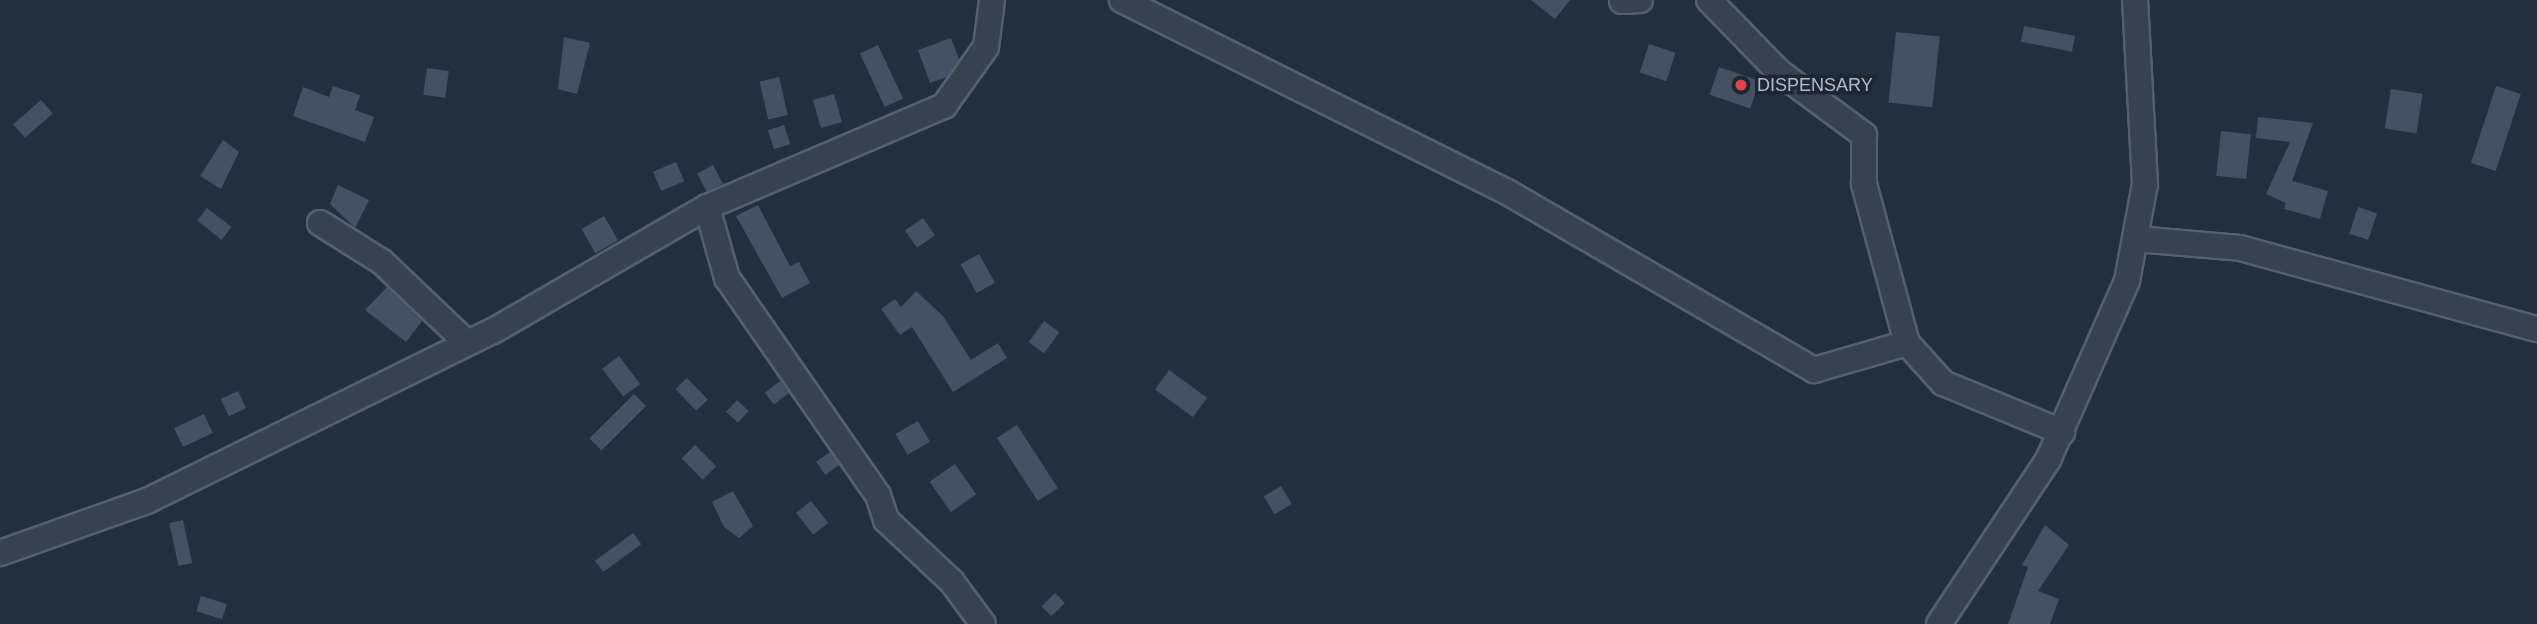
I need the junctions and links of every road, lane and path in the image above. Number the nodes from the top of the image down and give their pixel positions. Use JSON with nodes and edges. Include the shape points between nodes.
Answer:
{"nodes":[{"id":1,"x":992,"y":0,"type":"edge"},
{"id":2,"x":1122,"y":0,"type":"edge"},
{"id":3,"x":1640,"y":0,"type":"edge"},
{"id":4,"x":1709,"y":0,"type":"edge"},
{"id":5,"x":2135,"y":0,"type":"edge"},
{"id":6,"x":1622,"y":1,"type":"edge"},
{"id":7,"x":707,"y":207,"type":"junction"},
{"id":8,"x":320,"y":223,"type":"dead end"},
{"id":9,"x":2136,"y":239,"type":"junction"},
{"id":10,"x":2537,"y":330,"type":"edge"},
{"id":11,"x":465,"y":341,"type":"junction"},
{"id":12,"x":1907,"y":344,"type":"junction"},
{"id":13,"x":2062,"y":432,"type":"junction"},
{"id":14,"x":0,"y":552,"type":"edge"},
{"id":15,"x":983,"y":624,"type":"edge"},
{"id":16,"x":1939,"y":624,"type":"edge"}],
"edges":[{"from":1,"to":7,"type":"street","via":[[986,47],[944,106]]},
{"from":2,"to":12,"type":"street","via":[[1507,192],[1814,370]]},
{"from":3,"to":6,"type":"street"},
{"from":4,"to":12,"type":"street","via":[[1779,72],[1864,135],[1864,184]]},
{"from":5,"to":9,"type":"street","via":[[2145,184]]},
{"from":7,"to":11,"type":"street"},
{"from":7,"to":15,"type":"street","via":[[726,278],[878,495],[886,520],[952,582]]},
{"from":8,"to":11,"type":"street","via":[[382,262]]},
{"from":9,"to":10,"type":"street","via":[[2240,248]]},
{"from":9,"to":13,"type":"street","via":[[2127,281]]},
{"from":11,"to":14,"type":"street","via":[[146,501]]},
{"from":12,"to":13,"type":"street","via":[[1943,383]]},
{"from":13,"to":16,"type":"street","via":[[2021,509]]}]}
